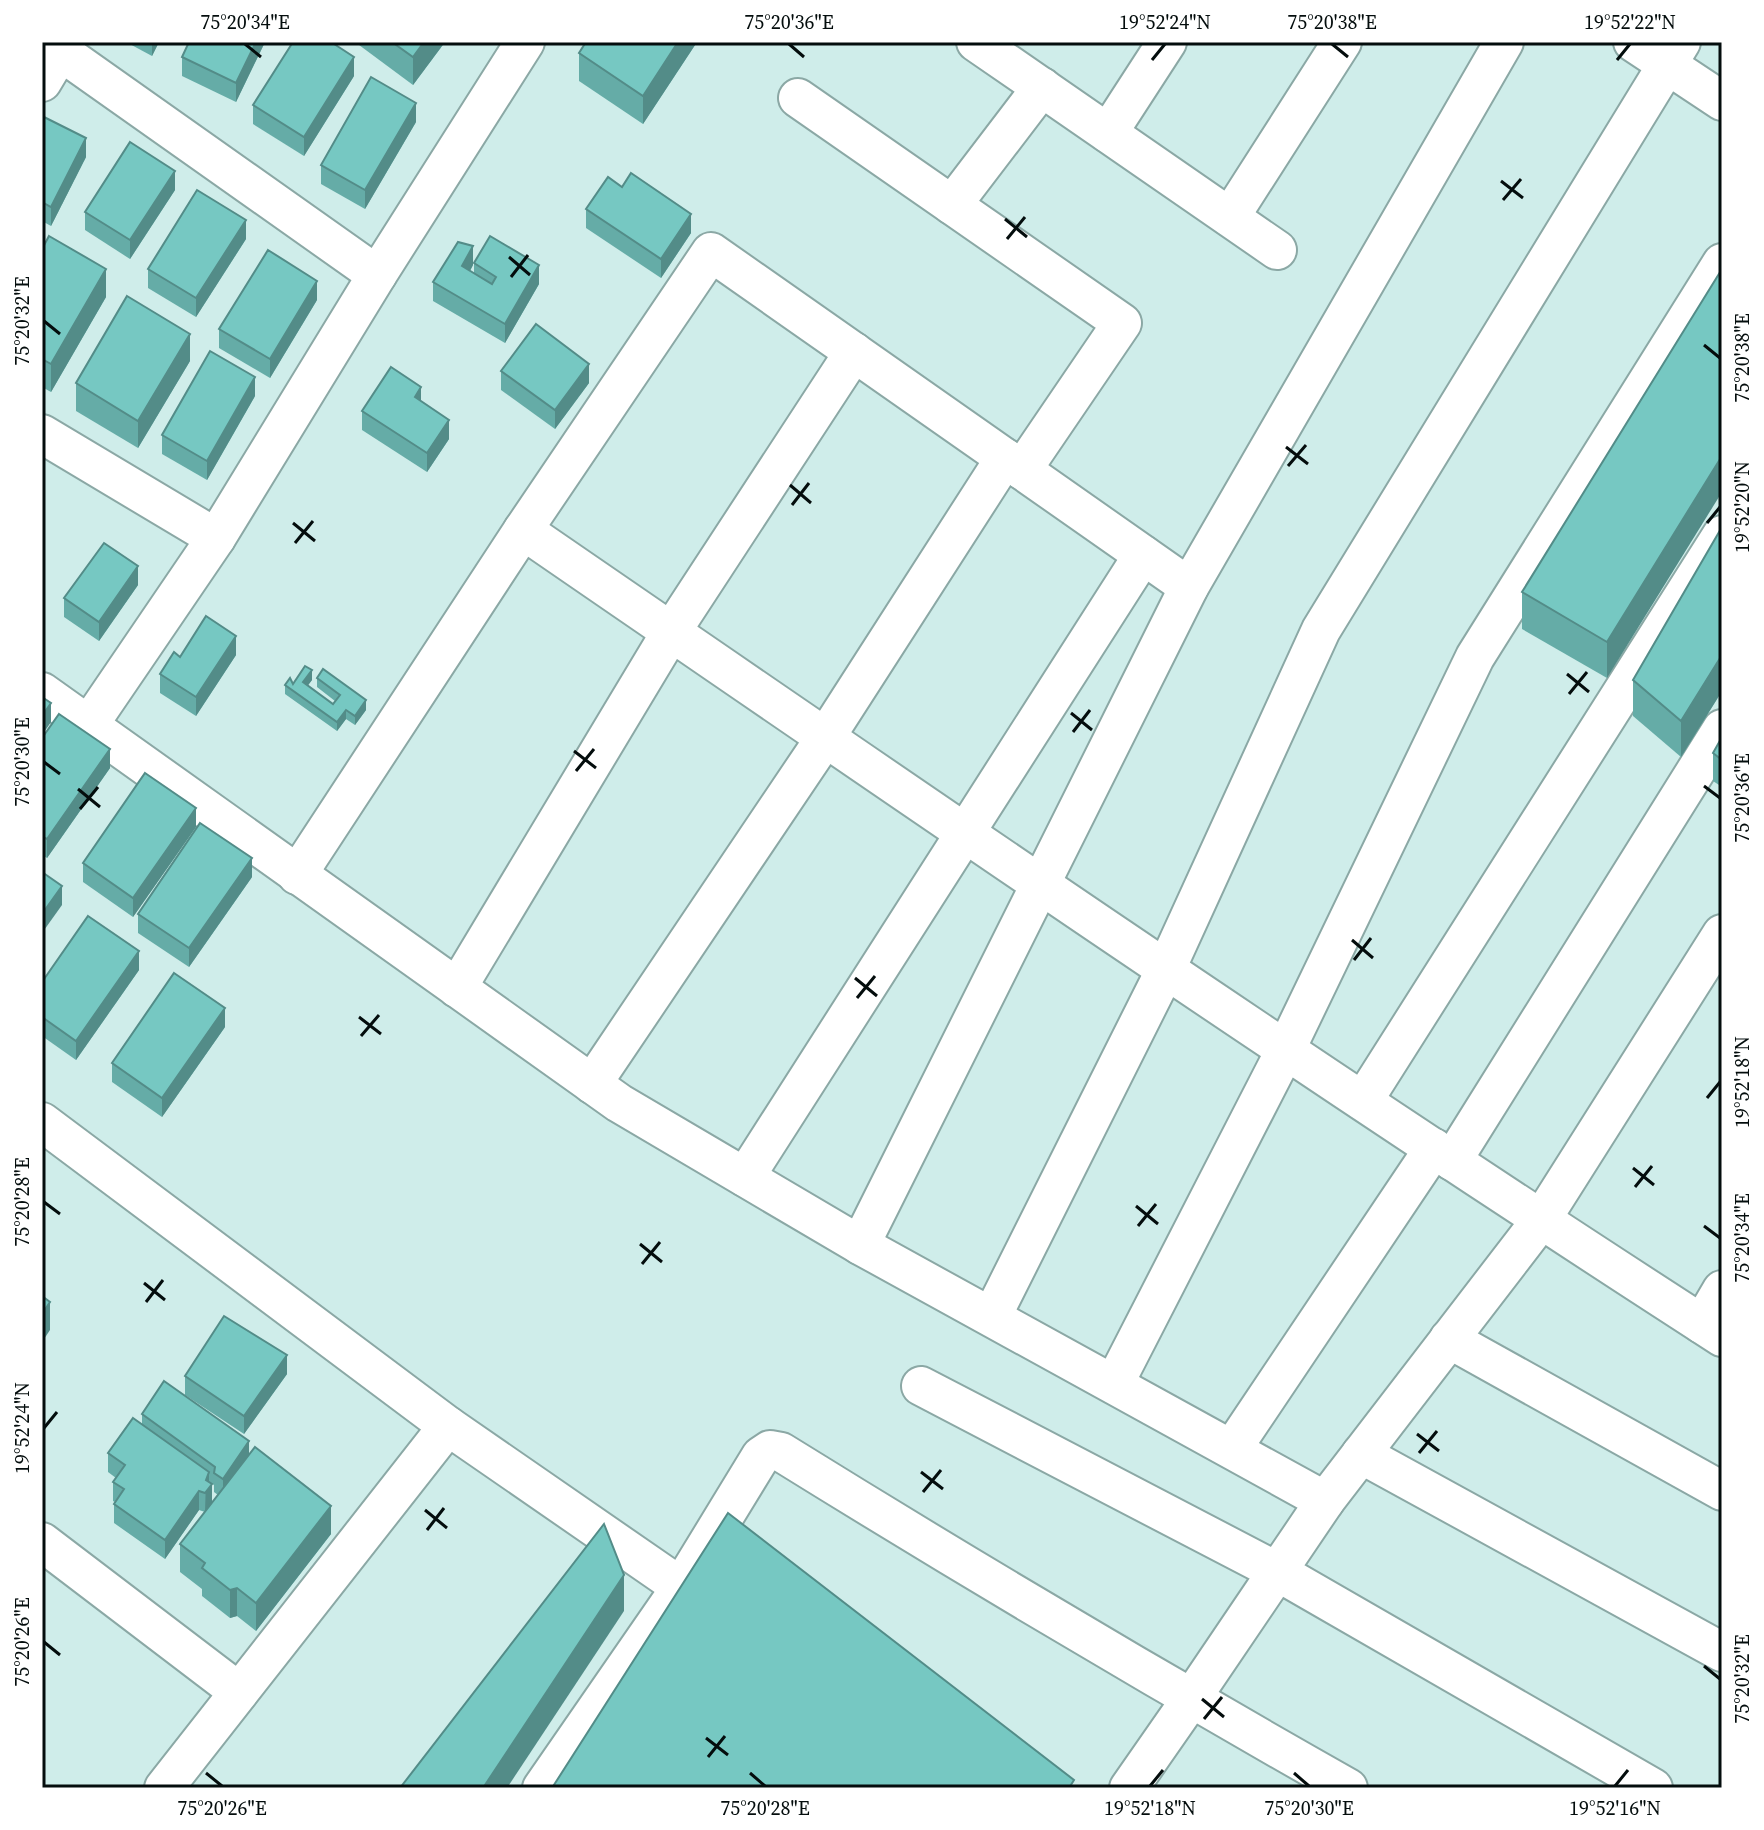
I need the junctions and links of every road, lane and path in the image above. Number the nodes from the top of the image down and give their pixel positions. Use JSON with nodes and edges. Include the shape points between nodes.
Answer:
{"nodes":[{"id":1,"x":525,"y":42,"type":"edge"},
{"id":2,"x":1167,"y":42,"type":"edge"},
{"id":3,"x":1342,"y":42,"type":"edge"},
{"id":4,"x":1504,"y":42,"type":"edge"},
{"id":5,"x":1633,"y":42,"type":"edge"},
{"id":6,"x":994,"y":47,"type":"edge"},
{"id":7,"x":1674,"y":53,"type":"edge"},
{"id":8,"x":56,"y":58,"type":"edge"},
{"id":9,"x":1042,"y":87,"type":"junction"},
{"id":10,"x":798,"y":98,"type":"dead end"},
{"id":11,"x":1722,"y":101,"type":"edge"},
{"id":12,"x":1108,"y":133,"type":"junction"},
{"id":13,"x":952,"y":205,"type":"junction"},
{"id":14,"x":1230,"y":217,"type":"junction"},
{"id":15,"x":1277,"y":250,"type":"dead end"},
{"id":16,"x":1722,"y":263,"type":"edge"},
{"id":17,"x":377,"y":275,"type":"junction"},
{"id":18,"x":854,"y":352,"type":"junction"},
{"id":19,"x":42,"y":434,"type":"edge"},
{"id":20,"x":1014,"y":464,"type":"junction"},
{"id":21,"x":523,"y":530,"type":"junction"},
{"id":22,"x":1722,"y":535,"type":"edge"},
{"id":23,"x":216,"y":538,"type":"junction"},
{"id":24,"x":1143,"y":555,"type":"junction"},
{"id":25,"x":1189,"y":587,"type":"junction"},
{"id":26,"x":671,"y":632,"type":"junction"},
{"id":27,"x":42,"y":692,"type":"edge"},
{"id":28,"x":88,"y":726,"type":"junction"},
{"id":29,"x":1722,"y":729,"type":"edge"},
{"id":30,"x":825,"y":738,"type":"junction"},
{"id":31,"x":966,"y":834,"type":"junction"},
{"id":32,"x":297,"y":875,"type":"junction"},
{"id":33,"x":1040,"y":884,"type":"junction"},
{"id":34,"x":1722,"y":934,"type":"edge"},
{"id":35,"x":1166,"y":969,"type":"junction"},
{"id":36,"x":457,"y":988,"type":"junction"},
{"id":37,"x":1286,"y":1049,"type":"junction"},
{"id":38,"x":592,"y":1084,"type":"junction"},
{"id":39,"x":1363,"y":1101,"type":"junction"},
{"id":40,"x":42,"y":1122,"type":"edge"},
{"id":41,"x":1443,"y":1154,"type":"junction"},
{"id":42,"x":745,"y":1177,"type":"junction"},
{"id":43,"x":1541,"y":1220,"type":"junction"},
{"id":44,"x":860,"y":1245,"type":"junction"},
{"id":45,"x":1722,"y":1290,"type":"edge"},
{"id":46,"x":992,"y":1316,"type":"junction"},
{"id":47,"x":1712,"y":1331,"type":"edge"},
{"id":48,"x":1449,"y":1339,"type":"junction"},
{"id":49,"x":1114,"y":1384,"type":"junction"},
{"id":50,"x":921,"y":1386,"type":"dead end"},
{"id":51,"x":448,"y":1426,"type":"junction"},
{"id":52,"x":1232,"y":1449,"type":"junction"},
{"id":53,"x":1361,"y":1454,"type":"junction"},
{"id":54,"x":1722,"y":1491,"type":"edge"},
{"id":55,"x":1325,"y":1501,"type":"junction"},
{"id":56,"x":42,"y":1542,"type":"edge"},
{"id":57,"x":1278,"y":1572,"type":"junction"},
{"id":58,"x":681,"y":1587,"type":"junction"},
{"id":59,"x":1722,"y":1652,"type":"edge"},
{"id":60,"x":239,"y":1692,"type":"junction"},
{"id":61,"x":1191,"y":1699,"type":"junction"},
{"id":62,"x":164,"y":1788,"type":"edge"},
{"id":63,"x":542,"y":1788,"type":"edge"},
{"id":64,"x":1129,"y":1788,"type":"edge"},
{"id":65,"x":1348,"y":1788,"type":"edge"},
{"id":66,"x":1653,"y":1788,"type":"edge"}],
"edges":[{"from":1,"to":17,"type":"street"},
{"from":2,"to":12,"type":"street"},
{"from":3,"to":14,"type":"street"},
{"from":4,"to":25,"type":"street"},
{"from":5,"to":7,"type":"street"},
{"from":6,"to":9,"type":"street"},
{"from":7,"to":11,"type":"street"},
{"from":7,"to":35,"type":"street","via":[[1321,630]]},
{"from":8,"to":17,"type":"street"},
{"from":9,"to":12,"type":"street"},
{"from":9,"to":13,"type":"street"},
{"from":10,"to":13,"type":"street"},
{"from":12,"to":14,"type":"street"},
{"from":13,"to":20,"type":"street","via":[[1122,323]]},
{"from":14,"to":15,"type":"street"},
{"from":16,"to":37,"type":"street","via":[[1475,657]]},
{"from":17,"to":23,"type":"street"},
{"from":18,"to":20,"type":"street"},
{"from":18,"to":21,"type":"street","via":[[711,252]]},
{"from":18,"to":26,"type":"street"},
{"from":19,"to":23,"type":"street"},
{"from":20,"to":24,"type":"street"},
{"from":20,"to":30,"type":"street"},
{"from":21,"to":26,"type":"street"},
{"from":21,"to":32,"type":"street"},
{"from":22,"to":39,"type":"street"},
{"from":23,"to":28,"type":"street"},
{"from":24,"to":25,"type":"street"},
{"from":24,"to":31,"type":"street"},
{"from":25,"to":33,"type":"street"},
{"from":26,"to":30,"type":"street"},
{"from":26,"to":36,"type":"street"},
{"from":27,"to":28,"type":"street"},
{"from":28,"to":32,"type":"street"},
{"from":29,"to":41,"type":"street"},
{"from":30,"to":31,"type":"street"},
{"from":30,"to":38,"type":"street"},
{"from":31,"to":33,"type":"street"},
{"from":31,"to":42,"type":"street"},
{"from":32,"to":36,"type":"street"},
{"from":33,"to":35,"type":"street"},
{"from":33,"to":44,"type":"street"},
{"from":34,"to":43,"type":"street"},
{"from":35,"to":37,"type":"street"},
{"from":35,"to":46,"type":"street"},
{"from":36,"to":38,"type":"street"},
{"from":37,"to":39,"type":"street"},
{"from":37,"to":49,"type":"street"},
{"from":38,"to":42,"type":"street"},
{"from":39,"to":41,"type":"street"},
{"from":40,"to":51,"type":"street"},
{"from":41,"to":43,"type":"street"},
{"from":41,"to":52,"type":"street"},
{"from":42,"to":44,"type":"street"},
{"from":43,"to":47,"type":"street"},
{"from":43,"to":48,"type":"street"},
{"from":44,"to":46,"type":"street"},
{"from":45,"to":47,"type":"street"},
{"from":46,"to":49,"type":"street"},
{"from":48,"to":53,"type":"street"},
{"from":48,"to":54,"type":"street"},
{"from":49,"to":52,"type":"street"},
{"from":50,"to":57,"type":"street"},
{"from":51,"to":58,"type":"street"},
{"from":51,"to":60,"type":"street"},
{"from":52,"to":55,"type":"street"},
{"from":53,"to":55,"type":"street"},
{"from":53,"to":59,"type":"street"},
{"from":55,"to":57,"type":"street"},
{"from":56,"to":60,"type":"street"},
{"from":57,"to":61,"type":"street"},
{"from":57,"to":66,"type":"street"},
{"from":58,"to":61,"type":"street","via":[[761,1456],[770,1450],[781,1452]]},
{"from":58,"to":63,"type":"street"},
{"from":60,"to":62,"type":"street"},
{"from":61,"to":64,"type":"street"},
{"from":61,"to":65,"type":"street"}]}
